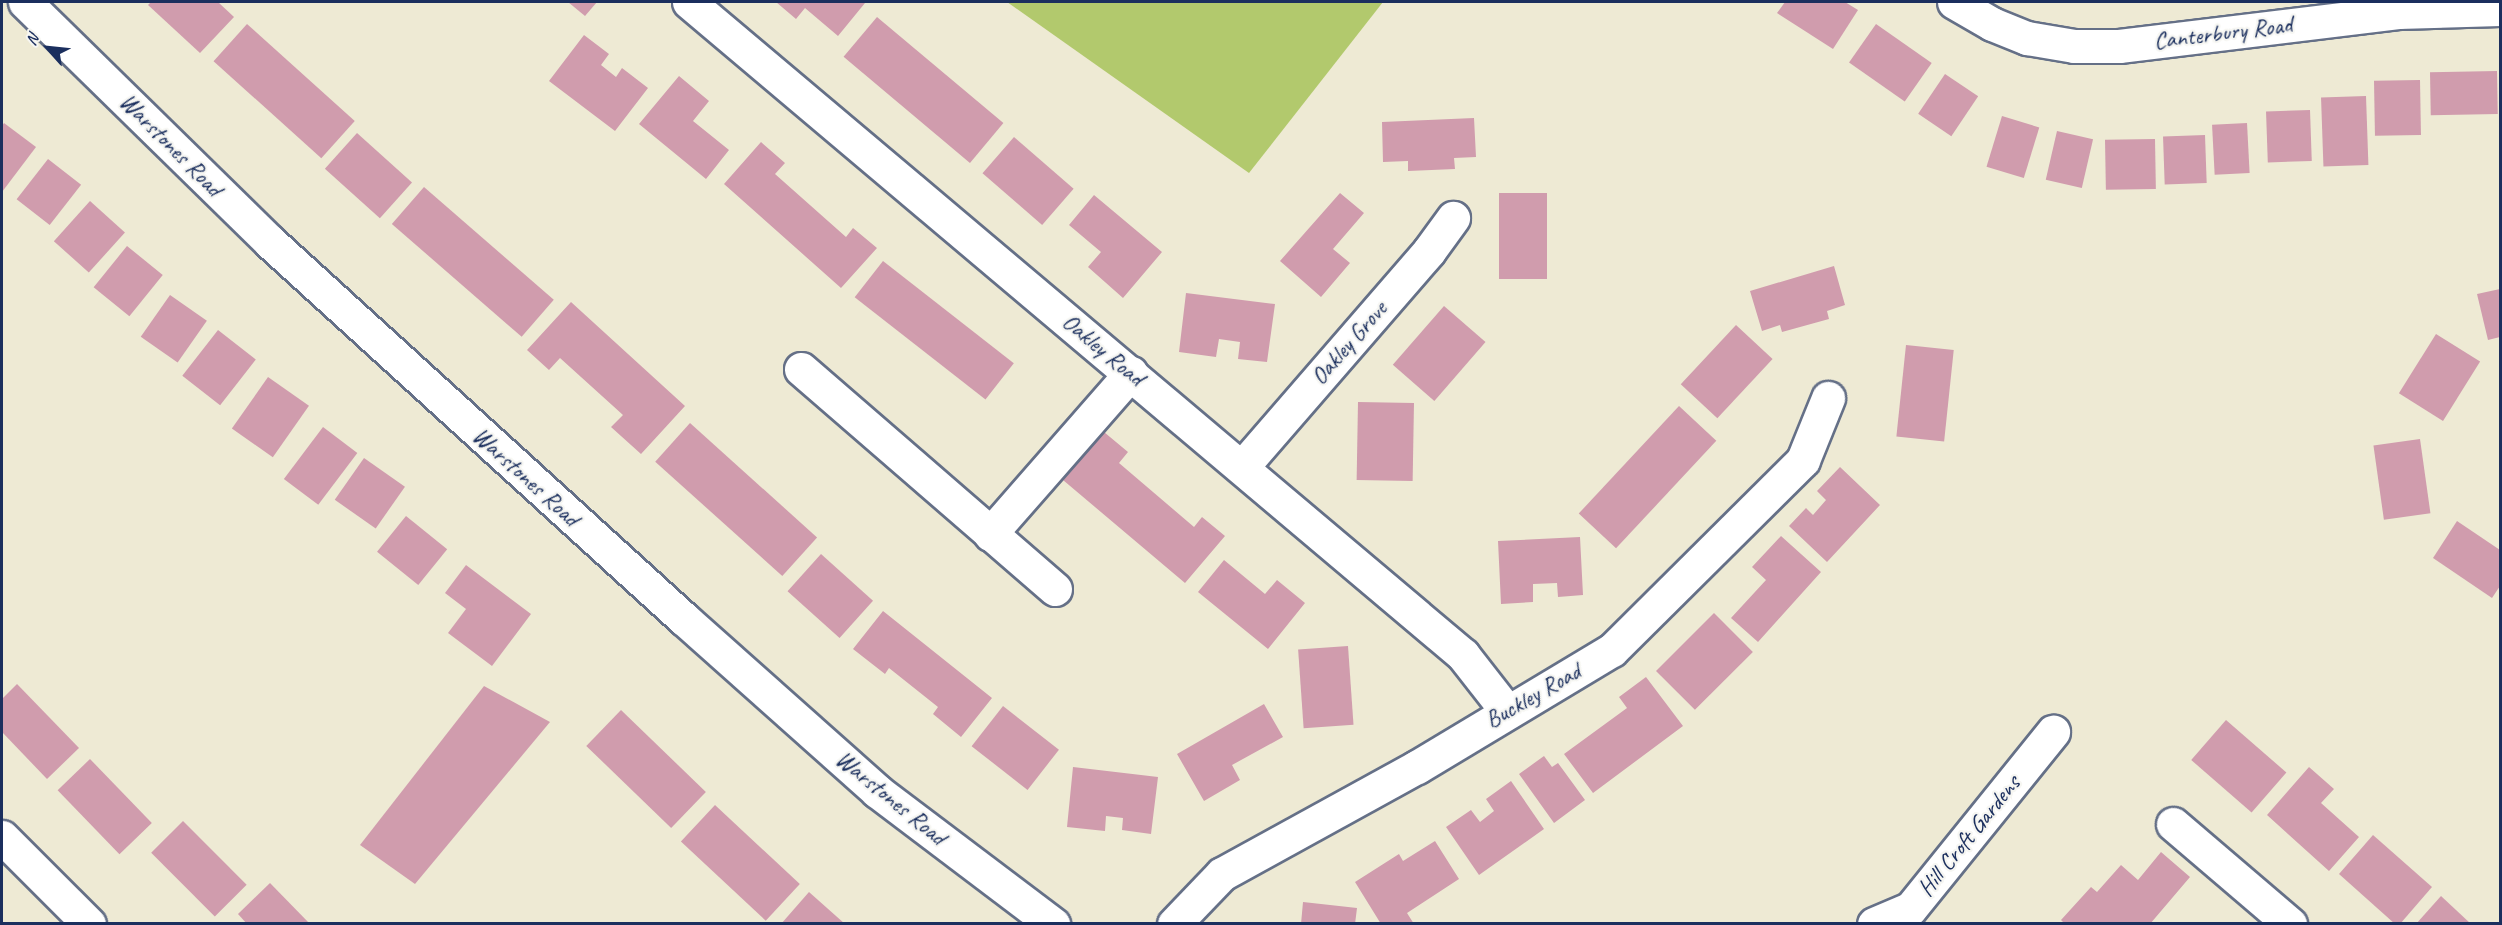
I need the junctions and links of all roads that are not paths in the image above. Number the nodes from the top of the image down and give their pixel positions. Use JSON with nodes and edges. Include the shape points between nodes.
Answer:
{"nodes":[{"id":1,"x":25,"y":2,"type":"edge"},
{"id":2,"x":689,"y":2,"type":"edge"},
{"id":3,"x":1954,"y":2,"type":"edge"},
{"id":4,"x":2500,"y":9,"type":"edge"},
{"id":5,"x":1453,"y":218,"type":"dead end"},
{"id":6,"x":801,"y":369,"type":"dead end"},
{"id":7,"x":1131,"y":373,"type":"junction"},
{"id":8,"x":1828,"y":398,"type":"dead end"},
{"id":9,"x":1242,"y":467,"type":"junction"},
{"id":10,"x":990,"y":534,"type":"junction"},
{"id":11,"x":1055,"y":589,"type":"dead end"},
{"id":12,"x":1506,"y":710,"type":"junction"},
{"id":13,"x":2053,"y":732,"type":"dead end"},
{"id":14,"x":2174,"y":824,"type":"dead end"},
{"id":15,"x":2,"y":837,"type":"edge"},
{"id":16,"x":2272,"y":918,"type":"edge"},
{"id":17,"x":89,"y":924,"type":"edge"},
{"id":18,"x":1053,"y":924,"type":"edge"},
{"id":19,"x":1174,"y":924,"type":"edge"},
{"id":20,"x":1874,"y":924,"type":"edge"}],
"edges":[{"from":1,"to":18,"type":"street","name":"Warstones Road","via":[[270,242],[622,563],[878,791]]},
{"from":2,"to":7,"type":"street","name":"Oakley Road"},
{"from":3,"to":4,"type":"street","name":"Canterbury Road","via":[[2027,38],[2074,46],[2119,46],[2398,12]]},
{"from":5,"to":9,"type":"street","name":"Oakley Grove","via":[[1429,251]]},
{"from":6,"to":10,"type":"street"},
{"from":7,"to":9,"type":"street","name":"Oakley Road"},
{"from":7,"to":10,"type":"street"},
{"from":8,"to":12,"type":"street","name":"Buckley Road","via":[[1803,460],[1612,650]]},
{"from":9,"to":12,"type":"street","name":"Oakley Road","via":[[1463,655]]},
{"from":10,"to":11,"type":"street"},
{"from":12,"to":19,"type":"street","name":"Buckley Road","via":[[1417,767],[1222,874]]},
{"from":13,"to":20,"type":"street","name":"Hill Croft Gardens","via":[[1910,909]]},
{"from":14,"to":16,"type":"street"},
{"from":15,"to":17,"type":"street"}]}
